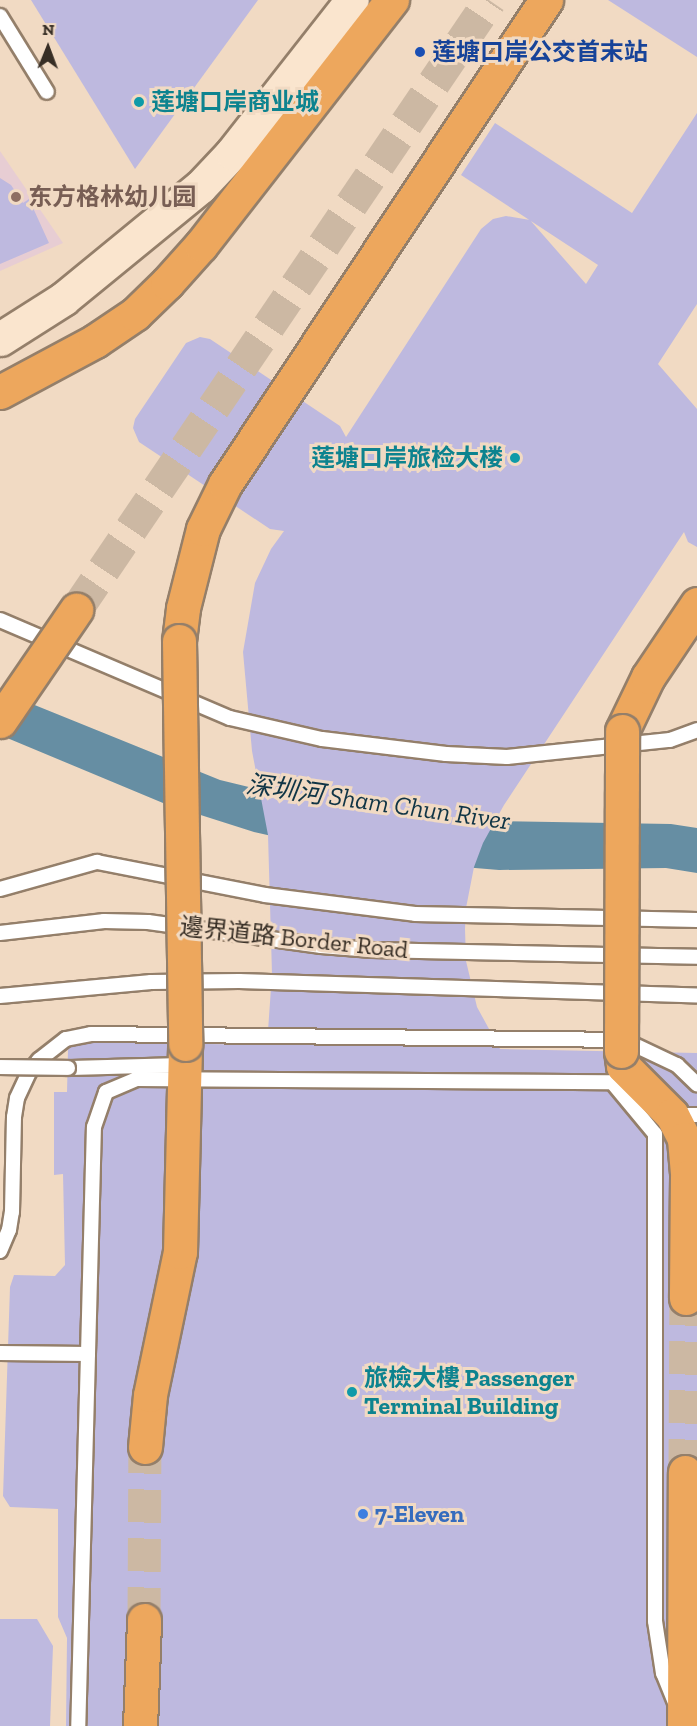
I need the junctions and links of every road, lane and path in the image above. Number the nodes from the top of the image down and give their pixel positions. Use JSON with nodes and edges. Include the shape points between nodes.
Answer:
{"nodes":[{"id":1,"x":352,"y":0,"type":"edge"},
{"id":2,"x":392,"y":0,"type":"edge"},
{"id":3,"x":546,"y":0,"type":"edge"},
{"id":4,"x":0,"y":16,"type":"edge"},
{"id":5,"x":47,"y":92,"type":"dead end"},
{"id":6,"x":0,"y":339,"type":"edge"},
{"id":7,"x":0,"y":392,"type":"edge"},
{"id":8,"x":697,"y":604,"type":"edge"},
{"id":9,"x":75,"y":610,"type":"tunnel mouth"},
{"id":10,"x":0,"y":620,"type":"edge"},
{"id":11,"x":0,"y":721,"type":"edge"},
{"id":12,"x":697,"y":730,"type":"edge"},
{"id":13,"x":0,"y":889,"type":"edge"},
{"id":14,"x":697,"y":920,"type":"edge"},
{"id":15,"x":0,"y":933,"type":"edge"},
{"id":16,"x":697,"y":957,"type":"edge"},
{"id":17,"x":697,"y":995,"type":"edge"},
{"id":18,"x":0,"y":996,"type":"edge"},
{"id":19,"x":184,"y":1054,"type":"junction"},
{"id":20,"x":0,"y":1067,"type":"edge"},
{"id":21,"x":697,"y":1084,"type":"edge"},
{"id":22,"x":684,"y":1115,"type":"edge"},
{"id":23,"x":0,"y":1251,"type":"edge"},
{"id":24,"x":686,"y":1298,"type":"tunnel mouth"},
{"id":25,"x":0,"y":1353,"type":"edge"},
{"id":26,"x":88,"y":1354,"type":"junction"},
{"id":27,"x":145,"y":1447,"type":"tunnel mouth"},
{"id":28,"x":685,"y":1472,"type":"tunnel mouth"},
{"id":29,"x":144,"y":1620,"type":"tunnel mouth"},
{"id":30,"x":144,"y":1722,"type":"edge"},
{"id":31,"x":78,"y":1726,"type":"edge"},
{"id":32,"x":684,"y":1726,"type":"edge"}],
"edges":[{"from":1,"to":6,"type":"street","via":[[232,153],[200,187],[72,292]]},
{"from":2,"to":7,"type":"highway","via":[[167,283],[135,314],[95,341]]},
{"from":3,"to":19,"type":"highway","bridge":true,"via":[[239,463],[203,529],[179,640]]},
{"from":4,"to":5,"type":"lane"},
{"from":8,"to":22,"type":"highway","bridge":true,"via":[[648,677],[622,731],[623,1066]]},
{"from":9,"to":11,"type":"highway","bridge":true},
{"from":10,"to":12,"type":"lane","via":[[230,718],[322,740],[507,757],[670,740]]},
{"from":13,"to":14,"type":"lane","via":[[97,862],[265,895],[415,914]]},
{"from":15,"to":16,"type":"lane","name":"邊界道路 Border Road","via":[[82,923],[148,922],[372,950]]},
{"from":17,"to":18,"type":"lane","via":[[239,981],[151,982]]},
{"from":19,"to":20,"type":"lane","bridge":true,"via":[[68,1068]]},
{"from":19,"to":27,"type":"highway","via":[[180,1252],[150,1395]]},
{"from":21,"to":23,"type":"lane","via":[[677,1065],[624,1040],[91,1034],[66,1039],[29,1072],[17,1098],[10,1221]]},
{"from":22,"to":24,"type":"highway"},
{"from":25,"to":26,"type":"lane"},
{"from":26,"to":31,"type":"lane"},
{"from":26,"to":32,"type":"lane","via":[[94,1127],[106,1092],[136,1079],[612,1082],[655,1134],[655,1621],[663,1672]]},
{"from":28,"to":32,"type":"highway"},
{"from":29,"to":30,"type":"highway"}]}
